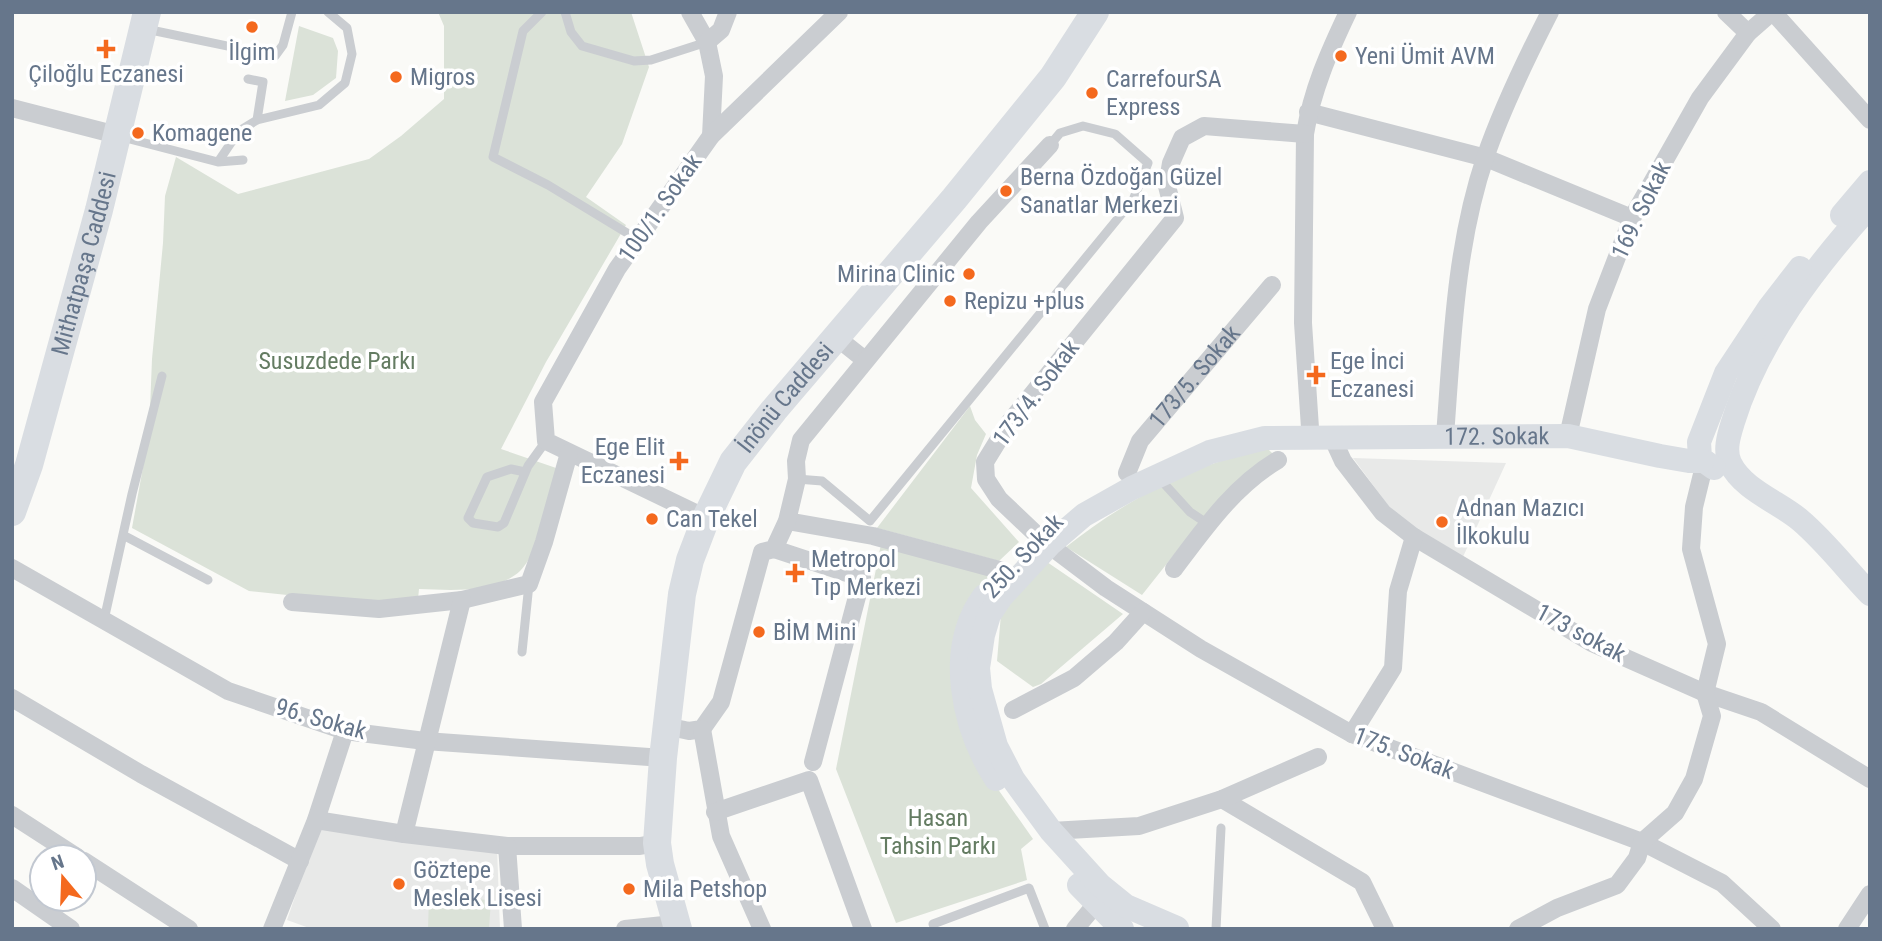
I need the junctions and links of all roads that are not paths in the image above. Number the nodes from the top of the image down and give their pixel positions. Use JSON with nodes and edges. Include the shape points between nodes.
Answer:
{"nodes":[{"id":1,"x":292,"y":12,"type":"edge"},
{"id":2,"x":328,"y":12,"type":"edge"},
{"id":3,"x":542,"y":12,"type":"edge"},
{"id":4,"x":565,"y":12,"type":"edge"},
{"id":5,"x":690,"y":12,"type":"edge"},
{"id":6,"x":728,"y":12,"type":"edge"},
{"id":7,"x":839,"y":12,"type":"edge"},
{"id":8,"x":1095,"y":12,"type":"edge"},
{"id":9,"x":1348,"y":12,"type":"edge"},
{"id":10,"x":1550,"y":12,"type":"edge"},
{"id":11,"x":1726,"y":12,"type":"edge"},
{"id":12,"x":1773,"y":12,"type":"edge"},
{"id":13,"x":145,"y":20,"type":"edge"},
{"id":14,"x":1748,"y":33,"type":"junction"},
{"id":15,"x":707,"y":42,"type":"junction"},
{"id":16,"x":714,"y":76,"type":"junction"},
{"id":17,"x":248,"y":79,"type":"dead end"},
{"id":18,"x":12,"y":108,"type":"edge"},
{"id":19,"x":1308,"y":112,"type":"junction"},
{"id":20,"x":729,"y":117,"type":"junction"},
{"id":21,"x":257,"y":120,"type":"junction"},
{"id":22,"x":1870,"y":120,"type":"edge"},
{"id":23,"x":1305,"y":134,"type":"junction"},
{"id":24,"x":117,"y":135,"type":"junction"},
{"id":25,"x":710,"y":136,"type":"junction"},
{"id":26,"x":1050,"y":145,"type":"joint"},
{"id":27,"x":1486,"y":158,"type":"junction"},
{"id":28,"x":243,"y":160,"type":"dead end"},
{"id":29,"x":218,"y":162,"type":"junction"},
{"id":30,"x":1870,"y":182,"type":"edge"},
{"id":31,"x":1870,"y":206,"type":"edge"},
{"id":32,"x":1632,"y":218,"type":"junction"},
{"id":33,"x":637,"y":239,"type":"junction"},
{"id":34,"x":1272,"y":285,"type":"dead end"},
{"id":35,"x":836,"y":337,"type":"junction"},
{"id":36,"x":865,"y":360,"type":"junction"},
{"id":37,"x":162,"y":376,"type":"dead end"},
{"id":38,"x":1321,"y":433,"type":"junction"},
{"id":39,"x":1444,"y":436,"type":"junction"},
{"id":40,"x":1568,"y":436,"type":"junction"},
{"id":41,"x":546,"y":441,"type":"junction"},
{"id":42,"x":1710,"y":450,"type":"junction"},
{"id":43,"x":569,"y":453,"type":"junction"},
{"id":44,"x":1278,"y":460,"type":"dead end"},
{"id":45,"x":526,"y":472,"type":"junction"},
{"id":46,"x":1158,"y":476,"type":"junction"},
{"id":47,"x":797,"y":479,"type":"junction"},
{"id":48,"x":1130,"y":481,"type":"junction"},
{"id":49,"x":12,"y":512,"type":"edge"},
{"id":50,"x":706,"y":518,"type":"junction"},
{"id":51,"x":787,"y":521,"type":"junction"},
{"id":52,"x":1208,"y":524,"type":"junction"},
{"id":53,"x":123,"y":535,"type":"junction"},
{"id":54,"x":1415,"y":537,"type":"junction"},
{"id":55,"x":1044,"y":541,"type":"junction"},
{"id":56,"x":774,"y":549,"type":"junction"},
{"id":57,"x":12,"y":568,"type":"edge"},
{"id":58,"x":1174,"y":569,"type":"dead end"},
{"id":59,"x":1003,"y":570,"type":"junction"},
{"id":60,"x":208,"y":580,"type":"dead end"},
{"id":61,"x":529,"y":584,"type":"junction"},
{"id":62,"x":1870,"y":594,"type":"edge"},
{"id":63,"x":462,"y":600,"type":"junction"},
{"id":64,"x":292,"y":602,"type":"dead end"},
{"id":65,"x":1143,"y":612,"type":"junction"},
{"id":66,"x":104,"y":620,"type":"junction"},
{"id":67,"x":522,"y":652,"type":"dead end"},
{"id":68,"x":1705,"y":693,"type":"junction"},
{"id":69,"x":12,"y":698,"type":"edge"},
{"id":70,"x":1013,"y":710,"type":"dead end"},
{"id":71,"x":667,"y":726,"type":"junction"},
{"id":72,"x":702,"y":729,"type":"junction"},
{"id":73,"x":345,"y":731,"type":"junction"},
{"id":74,"x":1352,"y":734,"type":"junction"},
{"id":75,"x":425,"y":741,"type":"junction"},
{"id":76,"x":1318,"y":757,"type":"dead end"},
{"id":77,"x":663,"y":758,"type":"junction"},
{"id":78,"x":813,"y":762,"type":"dead end"},
{"id":79,"x":1870,"y":779,"type":"edge"},
{"id":80,"x":1223,"y":799,"type":"junction"},
{"id":81,"x":715,"y":812,"type":"junction"},
{"id":82,"x":12,"y":815,"type":"edge"},
{"id":83,"x":316,"y":820,"type":"junction"},
{"id":84,"x":1221,"y":828,"type":"dead end"},
{"id":85,"x":1051,"y":831,"type":"junction"},
{"id":86,"x":404,"y":834,"type":"junction"},
{"id":87,"x":1642,"y":842,"type":"junction"},
{"id":88,"x":55,"y":843,"type":"edge"},
{"id":89,"x":507,"y":846,"type":"junction"},
{"id":90,"x":659,"y":854,"type":"junction"},
{"id":91,"x":300,"y":861,"type":"junction"},
{"id":92,"x":98,"y":870,"type":"edge"},
{"id":93,"x":12,"y":888,"type":"edge"},
{"id":94,"x":1870,"y":894,"type":"edge"},
{"id":95,"x":1096,"y":904,"type":"junction"},
{"id":96,"x":683,"y":926,"type":"edge"},
{"id":97,"x":1176,"y":928,"type":"edge"},
{"id":98,"x":71,"y":929,"type":"edge"},
{"id":99,"x":189,"y":929,"type":"edge"},
{"id":100,"x":272,"y":929,"type":"edge"},
{"id":101,"x":513,"y":929,"type":"edge"},
{"id":102,"x":625,"y":929,"type":"edge"},
{"id":103,"x":762,"y":929,"type":"edge"},
{"id":104,"x":863,"y":929,"type":"edge"},
{"id":105,"x":935,"y":929,"type":"edge"},
{"id":106,"x":1045,"y":929,"type":"edge"},
{"id":107,"x":1075,"y":929,"type":"edge"},
{"id":108,"x":1122,"y":929,"type":"edge"},
{"id":109,"x":1194,"y":929,"type":"edge"},
{"id":110,"x":1216,"y":929,"type":"edge"},
{"id":111,"x":1385,"y":929,"type":"edge"},
{"id":112,"x":1518,"y":929,"type":"edge"},
{"id":113,"x":1772,"y":929,"type":"edge"},
{"id":114,"x":1847,"y":929,"type":"edge"}],
"edges":[{"from":1,"to":13,"type":"lane","via":[[275,56]]},
{"from":2,"to":21,"type":"lane","via":[[347,28],[352,54],[345,83],[319,105]]},
{"from":3,"to":33,"type":"lane","via":[[523,31],[493,157]]},
{"from":4,"to":15,"type":"lane","via":[[571,32],[582,46],[634,61],[652,60]]},
{"from":5,"to":15,"type":"street"},
{"from":6,"to":15,"type":"street","via":[[721,30]]},
{"from":7,"to":20,"type":"street","name":"100/1. Sokak"},
{"from":8,"to":35,"type":"main road","name":"İnönü Caddesi","via":[[1053,77]]},
{"from":9,"to":19,"type":"street","via":[[1324,61]]},
{"from":10,"to":27,"type":"street"},
{"from":11,"to":14,"type":"street"},
{"from":12,"to":14,"type":"street","name":"169. Sokak"},
{"from":12,"to":22,"type":"street"},
{"from":13,"to":24,"type":"main road","name":"Mithatpaşa Caddesi"},
{"from":14,"to":32,"type":"street","name":"169. Sokak","via":[[1700,97]]},
{"from":15,"to":16,"type":"street"},
{"from":16,"to":20,"type":"street"},
{"from":16,"to":25,"type":"street"},
{"from":17,"to":21,"type":"lane","via":[[264,82]]},
{"from":18,"to":24,"type":"street"},
{"from":19,"to":23,"type":"street"},
{"from":19,"to":27,"type":"street"},
{"from":20,"to":25,"type":"street","name":"100/1. Sokak"},
{"from":21,"to":29,"type":"lane","via":[[239,131]]},
{"from":23,"to":38,"type":"street","via":[[1303,323]]},
{"from":23,"to":55,"type":"street","name":"173/4. Sokak","via":[[1204,126],[1182,138],[1167,186],[1175,218],[1009,423],[985,462],[986,478],[999,499]]},
{"from":24,"to":29,"type":"lane"},
{"from":24,"to":49,"type":"main road","name":"Mithatpaşa Caddesi","via":[[29,465]]},
{"from":25,"to":33,"type":"street","name":"100/1. Sokak"},
{"from":26,"to":36,"type":"street","via":[[979,222]]},
{"from":26,"to":47,"type":"lane","via":[[1060,133],[1083,126],[1115,134],[1148,163],[1133,201],[870,521],[822,481]]},
{"from":27,"to":32,"type":"street"},
{"from":27,"to":39,"type":"street","via":[[1462,256]]},
{"from":28,"to":29,"type":"lane"},
{"from":30,"to":42,"type":"main road","via":[[1769,308],[1726,373]]},
{"from":31,"to":42,"type":"main road","via":[[1838,242],[1771,339]]},
{"from":32,"to":40,"type":"street","name":"169. Sokak","via":[[1597,309]]},
{"from":33,"to":41,"type":"street","name":"100/1. Sokak","via":[[543,402]]},
{"from":34,"to":48,"type":"street","name":"173/5. Sokak","via":[[1140,441]]},
{"from":35,"to":36,"type":"street"},
{"from":35,"to":50,"type":"main road","name":"İnönü Caddesi","via":[[733,463]]},
{"from":36,"to":47,"type":"street","via":[[801,440]]},
{"from":37,"to":53,"type":"lane"},
{"from":38,"to":39,"type":"main road","name":"172. Sokak"},
{"from":38,"to":46,"type":"main road","name":"250. Sokak","via":[[1265,438],[1210,452]]},
{"from":38,"to":48,"type":"main road","name":"250. Sokak","via":[[1269,423],[1232,430],[1178,449]]},
{"from":38,"to":54,"type":"street","name":"173 sokak","via":[[1383,513]]},
{"from":39,"to":40,"type":"main road","name":"172. Sokak"},
{"from":40,"to":42,"type":"main road","name":"172. Sokak","via":[[1689,461]]},
{"from":41,"to":43,"type":"street"},
{"from":41,"to":45,"type":"lane"},
{"from":42,"to":62,"type":"main road","via":[[1800,520]]},
{"from":42,"to":68,"type":"street","via":[[1694,506],[1691,550],[1717,644]]},
{"from":43,"to":50,"type":"street"},
{"from":43,"to":61,"type":"street"},
{"from":44,"to":52,"type":"street","via":[[1261,470]]},
{"from":45,"to":45,"type":"lane","via":[[504,523],[498,527],[468,518],[487,477],[511,469]]},
{"from":46,"to":48,"type":"main road","name":"250. Sokak"},
{"from":46,"to":52,"type":"lane","via":[[1190,512]]},
{"from":47,"to":51,"type":"street"},
{"from":48,"to":55,"type":"main road","name":"250. Sokak"},
{"from":50,"to":71,"type":"main road","name":"İnönü Caddesi","via":[[682,594]]},
{"from":51,"to":56,"type":"street"},
{"from":51,"to":59,"type":"street","via":[[873,536]]},
{"from":52,"to":58,"type":"street"},
{"from":53,"to":60,"type":"lane"},
{"from":53,"to":66,"type":"lane"},
{"from":54,"to":68,"type":"street","name":"173 sokak","via":[[1592,643]]},
{"from":54,"to":74,"type":"street","via":[[1398,592],[1393,668]]},
{"from":55,"to":59,"type":"main road","name":"250. Sokak"},
{"from":55,"to":65,"type":"street","name":"175. Sokak"},
{"from":55,"to":85,"type":"main road","name":"250. Sokak","via":[[989,615],[978,668],[996,746],[1013,779]]},
{"from":56,"to":72,"type":"street","via":[[762,552],[721,702]]},
{"from":56,"to":78,"type":"street","via":[[862,578]]},
{"from":57,"to":66,"type":"street","name":"96. Sokak"},
{"from":59,"to":95,"type":"main road","name":"250. Sokak","via":[[976,606],[967,627],[962,660],[964,696],[976,745],[1052,854]]},
{"from":61,"to":63,"type":"street"},
{"from":61,"to":67,"type":"lane"},
{"from":63,"to":64,"type":"street","via":[[379,609]]},
{"from":63,"to":75,"type":"street"},
{"from":65,"to":70,"type":"street","via":[[1074,678]]},
{"from":65,"to":74,"type":"street","name":"175. Sokak"},
{"from":66,"to":73,"type":"street","name":"96. Sokak","via":[[228,691]]},
{"from":68,"to":79,"type":"street","name":"173 sokak","via":[[1761,712]]},
{"from":68,"to":87,"type":"street","via":[[1712,716],[1694,779],[1675,813]]},
{"from":69,"to":91,"type":"street"},
{"from":71,"to":72,"type":"street"},
{"from":71,"to":77,"type":"main road","name":"İnönü Caddesi"},
{"from":72,"to":81,"type":"street"},
{"from":73,"to":75,"type":"street","name":"96. Sokak"},
{"from":73,"to":83,"type":"street"},
{"from":74,"to":87,"type":"street","name":"175. Sokak"},
{"from":75,"to":77,"type":"street","name":"96. Sokak"},
{"from":75,"to":86,"type":"street"},
{"from":76,"to":80,"type":"street"},
{"from":77,"to":90,"type":"main road","name":"İnönü Caddesi"},
{"from":80,"to":85,"type":"street","via":[[1139,826]]},
{"from":80,"to":111,"type":"street","via":[[1362,882]]},
{"from":81,"to":103,"type":"street"},
{"from":81,"to":104,"type":"street","via":[[809,780]]},
{"from":82,"to":88,"type":"street"},
{"from":83,"to":86,"type":"street"},
{"from":83,"to":91,"type":"street"},
{"from":84,"to":110,"type":"lane"},
{"from":85,"to":97,"type":"main road","name":"250. Sokak","via":[[1113,896]]},
{"from":86,"to":89,"type":"street"},
{"from":87,"to":112,"type":"street","via":[[1637,858],[1617,884]]},
{"from":87,"to":113,"type":"street","name":"175. Sokak","via":[[1722,883]]},
{"from":89,"to":90,"type":"street","via":[[640,846]]},
{"from":89,"to":101,"type":"street"},
{"from":90,"to":96,"type":"main road"},
{"from":91,"to":100,"type":"street"},
{"from":92,"to":99,"type":"street"},
{"from":93,"to":98,"type":"street"},
{"from":94,"to":114,"type":"street"},
{"from":95,"to":107,"type":"street"},
{"from":95,"to":108,"type":"main road","name":"250. Sokak"},
{"from":96,"to":102,"type":"street"},
{"from":97,"to":109,"type":"main road","name":"250. Sokak"},
{"from":105,"to":106,"type":"lane","via":[[933,924],[1029,888]]}]}
